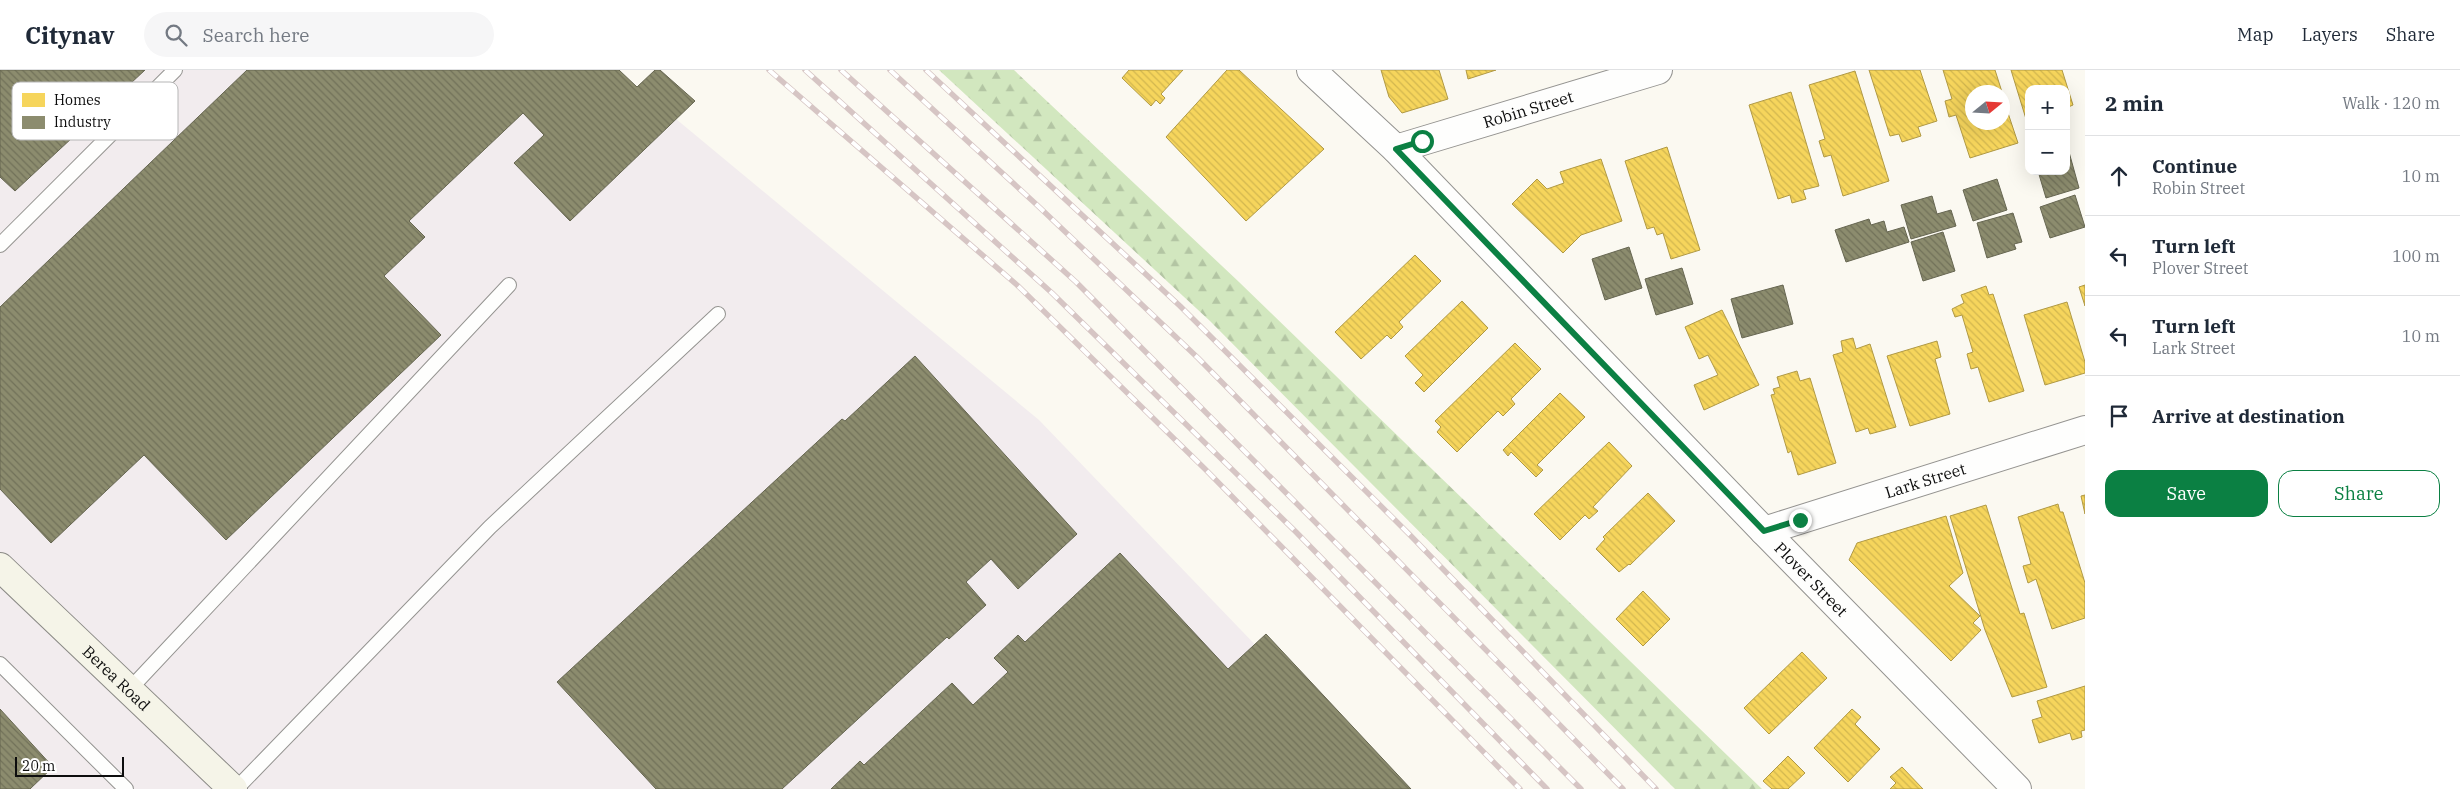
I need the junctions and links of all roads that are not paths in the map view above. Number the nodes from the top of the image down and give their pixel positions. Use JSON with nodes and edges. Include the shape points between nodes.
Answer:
{"nodes":[{"id":1,"x":175,"y":70,"type":"edge"},
{"id":2,"x":1311,"y":70,"type":"edge"},
{"id":3,"x":1658,"y":70,"type":"edge"},
{"id":4,"x":163,"y":82,"type":"edge"},
{"id":5,"x":105,"y":140,"type":"edge"},
{"id":6,"x":1396,"y":149,"type":"junction"},
{"id":7,"x":0,"y":245,"type":"edge"},
{"id":8,"x":509,"y":285,"type":"dead end"},
{"id":9,"x":718,"y":314,"type":"dead end"},
{"id":10,"x":2085,"y":430,"type":"edge"},
{"id":11,"x":1764,"y":531,"type":"junction"},
{"id":12,"x":0,"y":566,"type":"edge"},
{"id":13,"x":0,"y":664,"type":"edge"},
{"id":14,"x":129,"y":690,"type":"junction"},
{"id":15,"x":126,"y":789,"type":"edge"},
{"id":16,"x":234,"y":789,"type":"edge"},
{"id":17,"x":2017,"y":789,"type":"edge"}],
"edges":[{"from":1,"to":4,"type":"lane"},
{"from":2,"to":6,"type":"street","name":"Plover Street"},
{"from":3,"to":6,"type":"street","name":"Robin Street"},
{"from":5,"to":7,"type":"lane"},
{"from":6,"to":11,"type":"street","name":"Plover Street"},
{"from":8,"to":14,"type":"lane"},
{"from":9,"to":16,"type":"lane","via":[[490,527]]},
{"from":10,"to":11,"type":"street","name":"Lark Street"},
{"from":11,"to":17,"type":"street","name":"Plover Street"},
{"from":12,"to":14,"type":"main road","name":"Berea Road"},
{"from":13,"to":15,"type":"lane"},
{"from":14,"to":16,"type":"main road","name":"Berea Road"}]}
